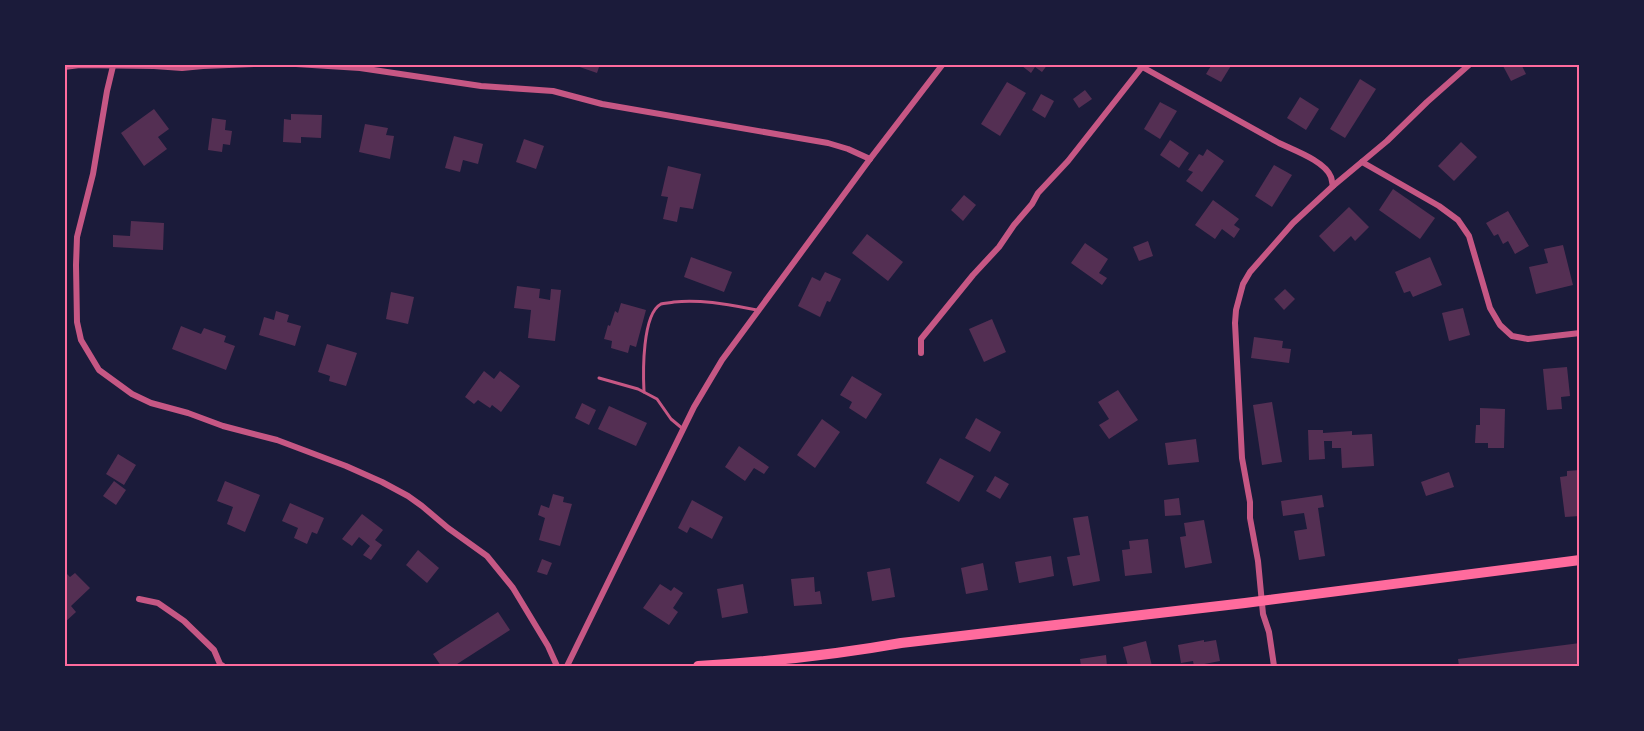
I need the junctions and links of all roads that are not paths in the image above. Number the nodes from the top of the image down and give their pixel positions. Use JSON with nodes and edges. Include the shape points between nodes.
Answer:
{"nodes":[{"id":1,"x":254,"y":64,"type":"edge"},
{"id":2,"x":296,"y":64,"type":"edge"},
{"id":3,"x":943,"y":64,"type":"edge"},
{"id":4,"x":1470,"y":64,"type":"edge"},
{"id":5,"x":203,"y":65,"type":"edge"},
{"id":6,"x":113,"y":66,"type":"junction"},
{"id":7,"x":1140,"y":66,"type":"edge"},
{"id":8,"x":64,"y":67,"type":"edge"},
{"id":9,"x":870,"y":159,"type":"junction"},
{"id":10,"x":1362,"y":162,"type":"junction"},
{"id":11,"x":1333,"y":186,"type":"junction"},
{"id":12,"x":759,"y":310,"type":"junction"},
{"id":13,"x":1580,"y":333,"type":"edge"},
{"id":14,"x":921,"y":353,"type":"dead end"},
{"id":15,"x":599,"y":378,"type":"dead end"},
{"id":16,"x":644,"y":392,"type":"junction"},
{"id":17,"x":683,"y":429,"type":"junction"},
{"id":18,"x":1580,"y":560,"type":"edge"},
{"id":19,"x":139,"y":600,"type":"dead end"},
{"id":20,"x":1262,"y":601,"type":"junction"},
{"id":21,"x":760,"y":664,"type":"edge"},
{"id":22,"x":223,"y":666,"type":"edge"},
{"id":23,"x":557,"y":666,"type":"edge"},
{"id":24,"x":567,"y":666,"type":"edge"},
{"id":25,"x":698,"y":666,"type":"edge"},
{"id":26,"x":1274,"y":666,"type":"edge"}],
"edges":[{"from":1,"to":5,"type":"street"},
{"from":2,"to":9,"type":"street","via":[[553,91],[602,104],[828,143]]},
{"from":3,"to":9,"type":"street"},
{"from":4,"to":10,"type":"street"},
{"from":5,"to":6,"type":"street"},
{"from":6,"to":8,"type":"street"},
{"from":6,"to":23,"type":"street","via":[[77,237],[77,321],[81,340],[99,370],[151,403],[277,440],[346,466],[408,496],[487,556],[513,588]]},
{"from":7,"to":11,"type":"street","via":[[1301,153],[1331,175]]},
{"from":7,"to":14,"type":"street","via":[[1068,161],[921,339]]},
{"from":9,"to":12,"type":"street"},
{"from":10,"to":11,"type":"street"},
{"from":10,"to":13,"type":"street","via":[[1458,220],[1469,236],[1490,308],[1512,336],[1528,339]]},
{"from":11,"to":20,"type":"street","via":[[1293,223],[1250,272],[1236,310],[1242,458]]},
{"from":12,"to":16,"type":"lane","via":[[686,301],[661,304],[650,319],[643,357]]},
{"from":12,"to":17,"type":"street","via":[[722,360]]},
{"from":15,"to":16,"type":"lane"},
{"from":16,"to":17,"type":"lane","via":[[657,399]]},
{"from":17,"to":24,"type":"street"},
{"from":18,"to":20,"type":"main road"},
{"from":19,"to":22,"type":"street","via":[[158,603],[184,621],[214,650]]},
{"from":20,"to":21,"type":"main road","via":[[901,643]]},
{"from":20,"to":26,"type":"street"},
{"from":21,"to":25,"type":"main road"}]}
